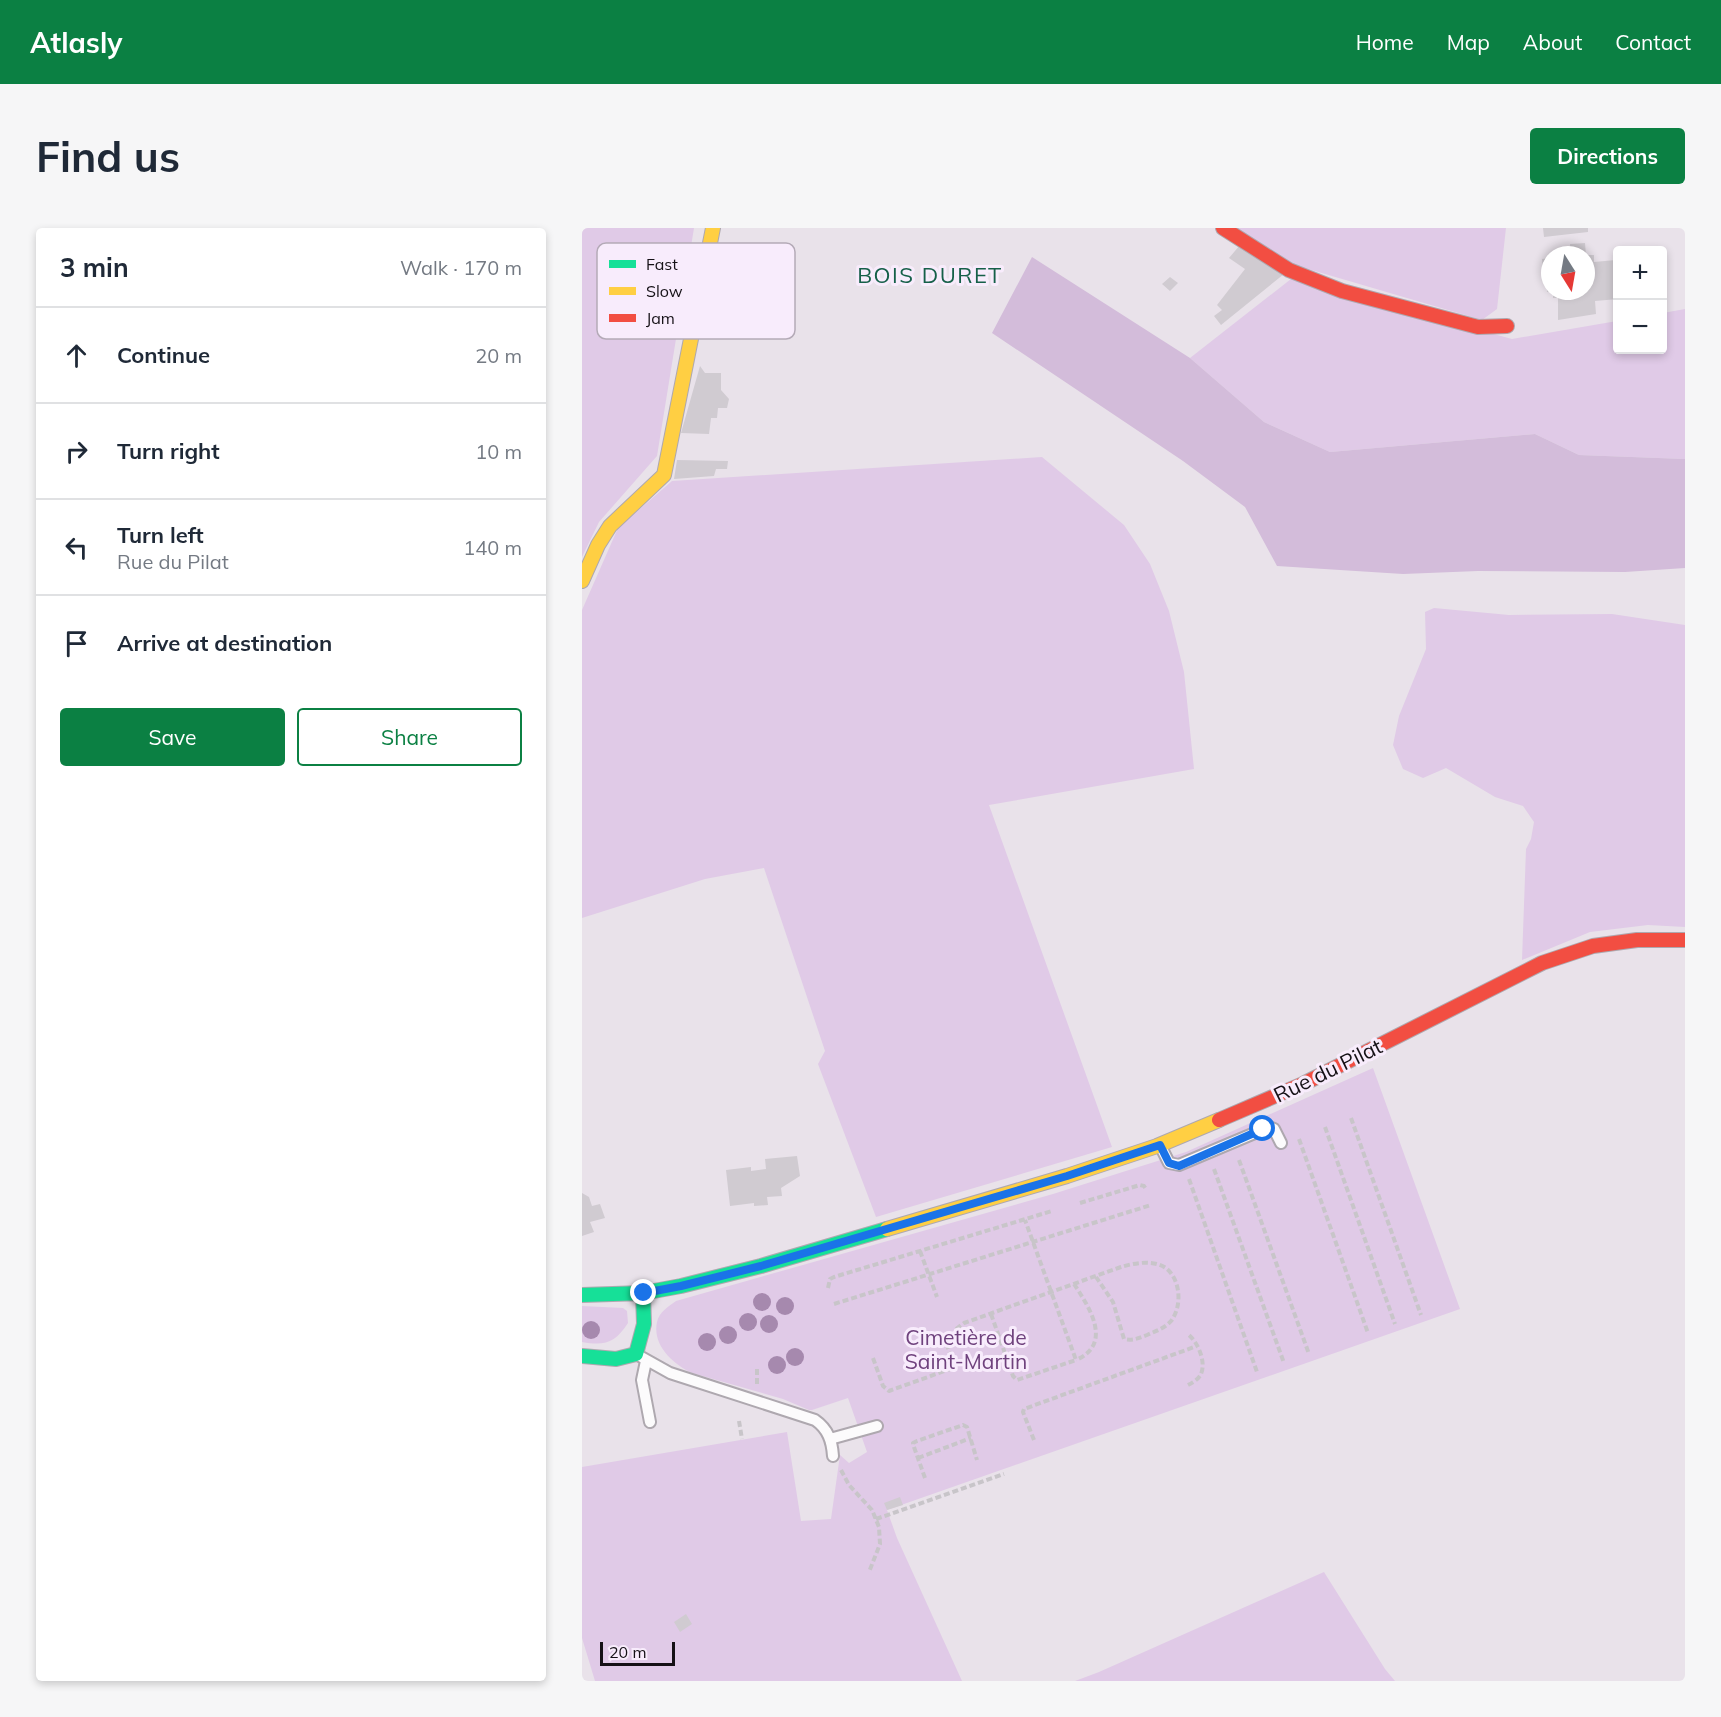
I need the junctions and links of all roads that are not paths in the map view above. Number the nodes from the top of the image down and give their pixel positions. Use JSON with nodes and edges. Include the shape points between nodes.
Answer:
{"nodes":[{"id":1,"x":713,"y":228,"type":"edge"},
{"id":2,"x":1223,"y":228,"type":"edge"},
{"id":3,"x":710,"y":243,"type":"edge"},
{"id":4,"x":1507,"y":327,"type":"dead end"},
{"id":5,"x":691,"y":339,"type":"edge"},
{"id":6,"x":582,"y":581,"type":"edge"},
{"id":7,"x":1685,"y":940,"type":"edge"},
{"id":8,"x":1281,"y":1143,"type":"dead end"},
{"id":9,"x":1160,"y":1145,"type":"junction"},
{"id":10,"x":644,"y":1293,"type":"junction"},
{"id":11,"x":582,"y":1295,"type":"edge"},
{"id":12,"x":582,"y":1356,"type":"edge"},
{"id":13,"x":641,"y":1358,"type":"junction"},
{"id":14,"x":650,"y":1422,"type":"dead end"},
{"id":15,"x":877,"y":1426,"type":"dead end"},
{"id":16,"x":830,"y":1439,"type":"junction"},
{"id":17,"x":833,"y":1456,"type":"road end"}],
"edges":[{"from":1,"to":3,"type":"main road"},
{"from":2,"to":4,"type":"main road","via":[[1289,270],[1342,291],[1478,327]]},
{"from":5,"to":6,"type":"main road","via":[[664,475],[610,526]]},
{"from":7,"to":9,"type":"main road","name":"Rue du Pilat","via":[[1637,940],[1593,946],[1542,963],[1303,1084]]},
{"from":8,"to":9,"type":"lane","via":[[1269,1127],[1179,1166],[1169,1163]]},
{"from":9,"to":10,"type":"main road","name":"Rue du Pilat","via":[[761,1266]]},
{"from":10,"to":11,"type":"main road","name":"Rue du Pilat"},
{"from":10,"to":13,"type":"main road"},
{"from":12,"to":13,"type":"main road"},
{"from":13,"to":14,"type":"lane"},
{"from":13,"to":16,"type":"lane","via":[[670,1373],[815,1420]]},
{"from":15,"to":16,"type":"lane"},
{"from":16,"to":17,"type":"lane"}]}
